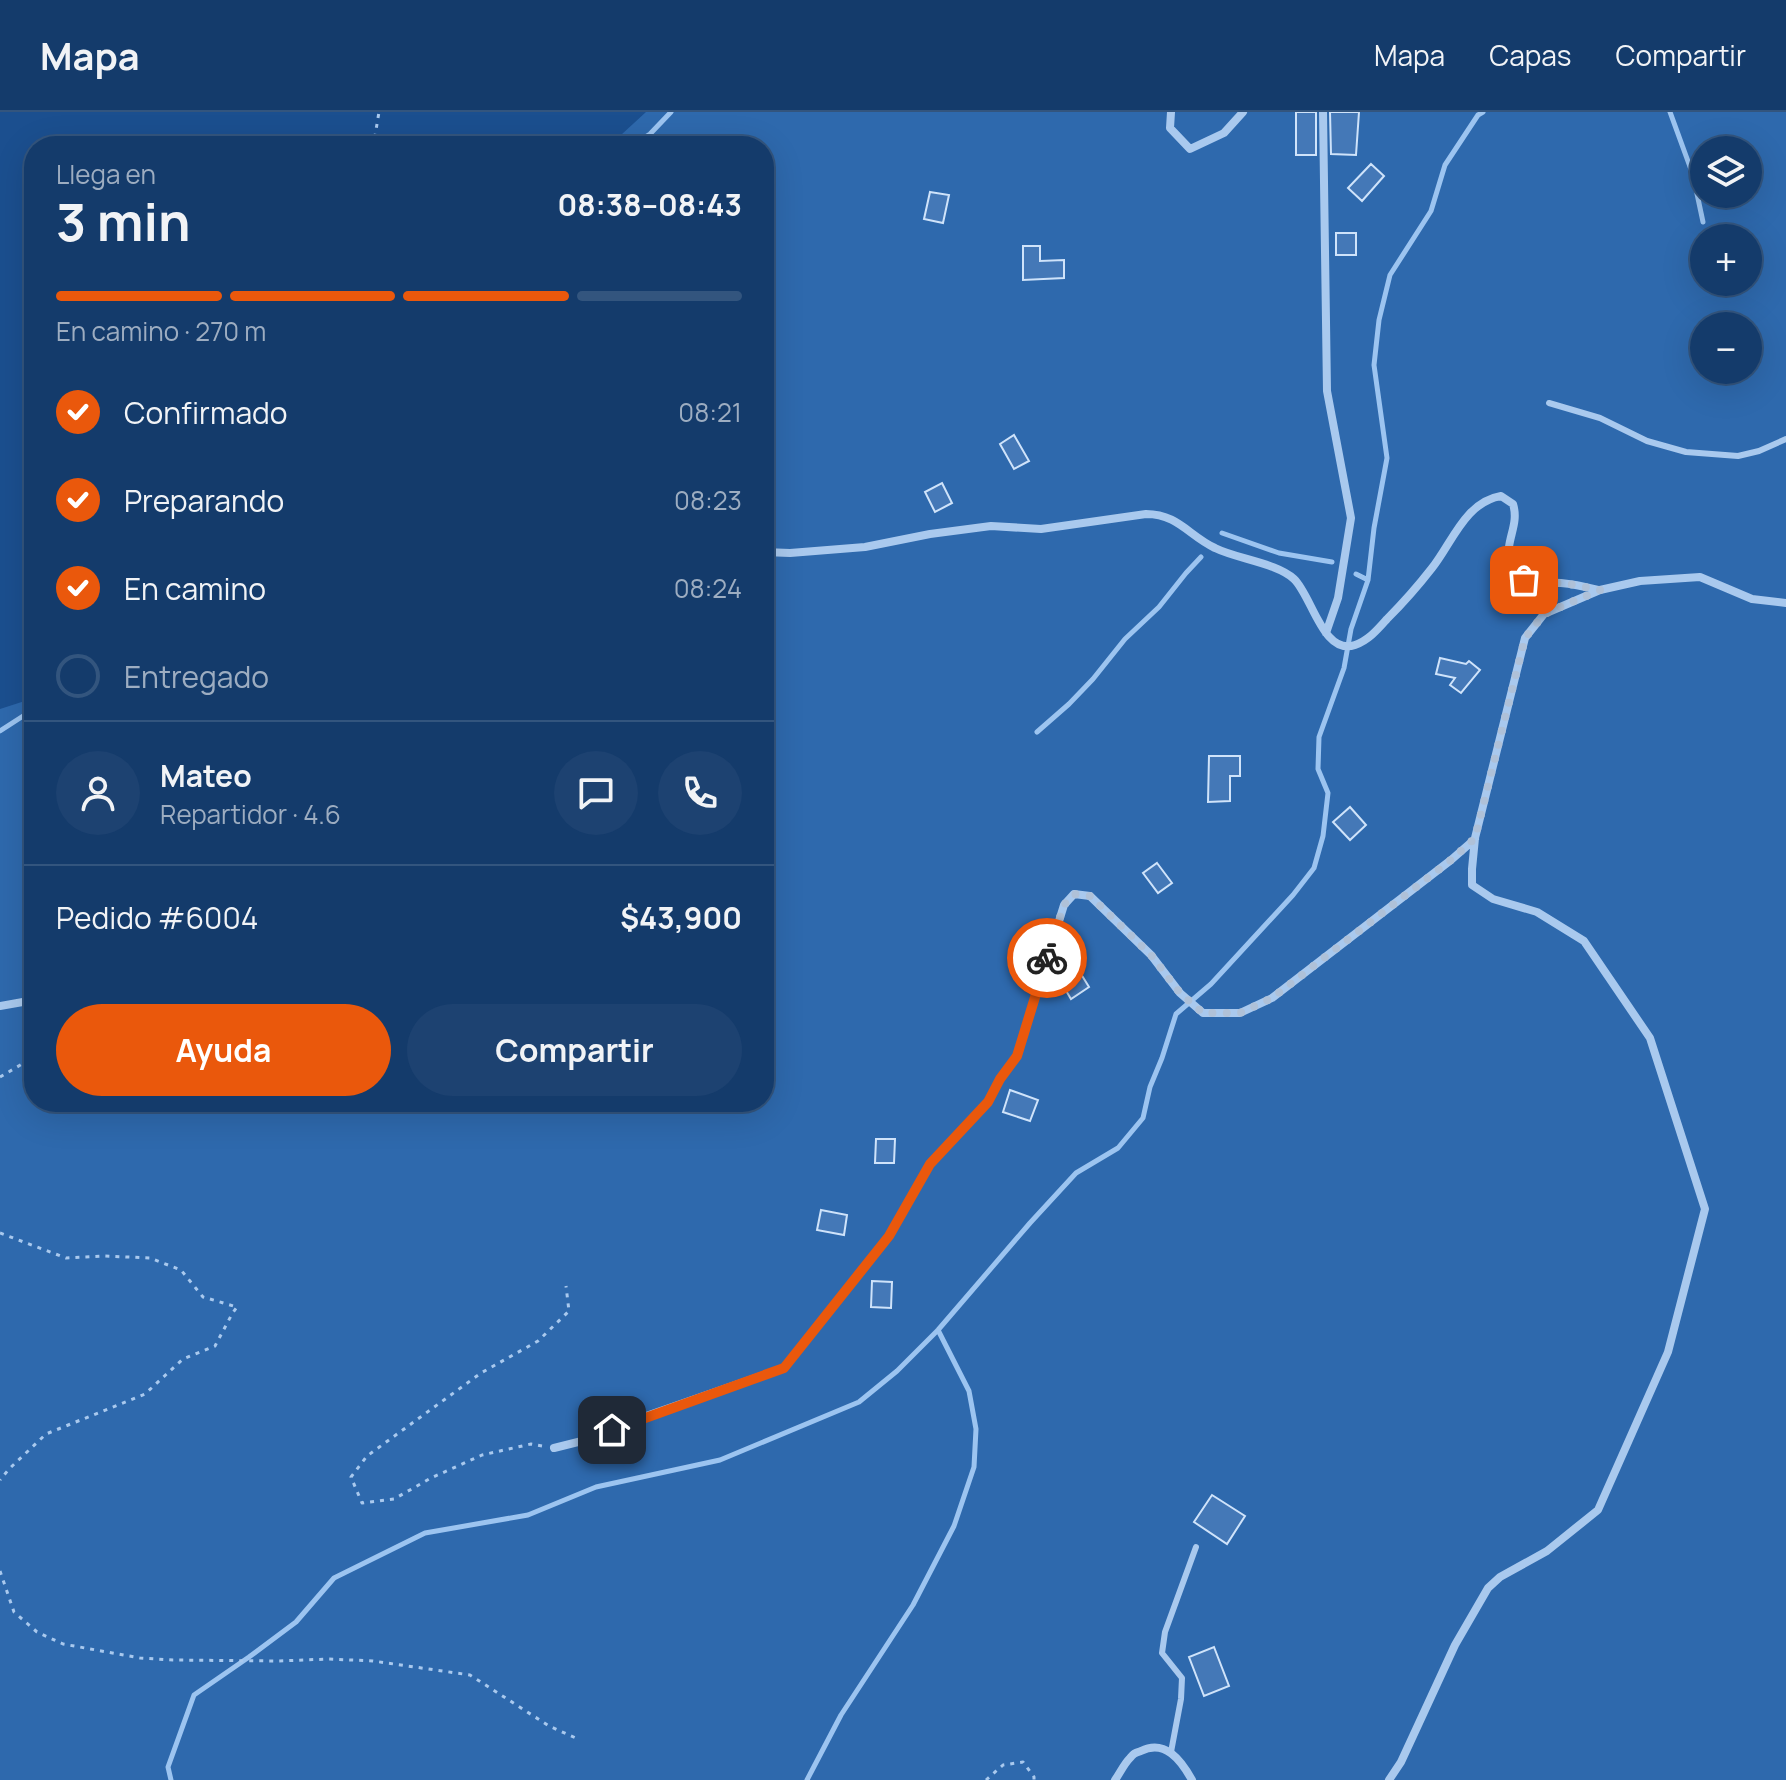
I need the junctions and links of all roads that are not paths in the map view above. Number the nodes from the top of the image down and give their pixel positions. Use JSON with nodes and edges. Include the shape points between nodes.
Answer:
{"nodes":[{"id":1,"x":1171,"y":112,"type":"edge"},
{"id":2,"x":1243,"y":112,"type":"edge"},
{"id":3,"x":1323,"y":112,"type":"edge"},
{"id":4,"x":1549,"y":403,"type":"dead end"},
{"id":5,"x":1786,"y":439,"type":"edge"},
{"id":6,"x":774,"y":552,"type":"edge"},
{"id":7,"x":1600,"y":590,"type":"junction"},
{"id":8,"x":1786,"y":603,"type":"edge"},
{"id":9,"x":1326,"y":633,"type":"junction"},
{"id":10,"x":1475,"y":838,"type":"junction"},
{"id":11,"x":24,"y":1002,"type":"edge"},
{"id":12,"x":0,"y":1006,"type":"edge"},
{"id":13,"x":554,"y":1448,"type":"road end"},
{"id":14,"x":1196,"y":1547,"type":"dead end"},
{"id":15,"x":1171,"y":1752,"type":"junction"},
{"id":16,"x":1115,"y":1780,"type":"edge"},
{"id":17,"x":1192,"y":1780,"type":"edge"},
{"id":18,"x":1389,"y":1780,"type":"edge"}],
"edges":[{"from":1,"to":2,"type":"street","via":[[1170,128],[1190,149],[1224,133]]},
{"from":3,"to":9,"type":"street","via":[[1327,391],[1351,518],[1338,598]]},
{"from":4,"to":5,"type":"lane","via":[[1686,452],[1738,456]]},
{"from":6,"to":9,"type":"street","via":[[865,547],[991,526],[1041,529],[1161,514],[1214,548],[1283,570],[1298,584]]},
{"from":7,"to":8,"type":"street","via":[[1700,577],[1752,599]]},
{"from":7,"to":9,"type":"street","via":[[1524,580],[1509,563],[1513,504],[1492,497],[1468,514],[1433,566],[1369,638],[1349,647]]},
{"from":7,"to":10,"type":"street","via":[[1544,614],[1525,638]]},
{"from":10,"to":13,"type":"street","via":[[1272,998],[1240,1013],[1203,1013],[1090,896],[1074,894],[1064,905],[1017,1056],[988,1102],[930,1164],[889,1236],[784,1368]]},
{"from":10,"to":18,"type":"street","via":[[1472,885],[1493,899],[1537,912],[1584,941],[1650,1038],[1705,1209],[1668,1352],[1598,1510],[1488,1588]]},
{"from":11,"to":12,"type":"street"},
{"from":14,"to":15,"type":"lane","via":[[1162,1653],[1182,1678]]},
{"from":15,"to":16,"type":"street","via":[[1148,1747],[1132,1755]]},
{"from":15,"to":17,"type":"street"}]}
